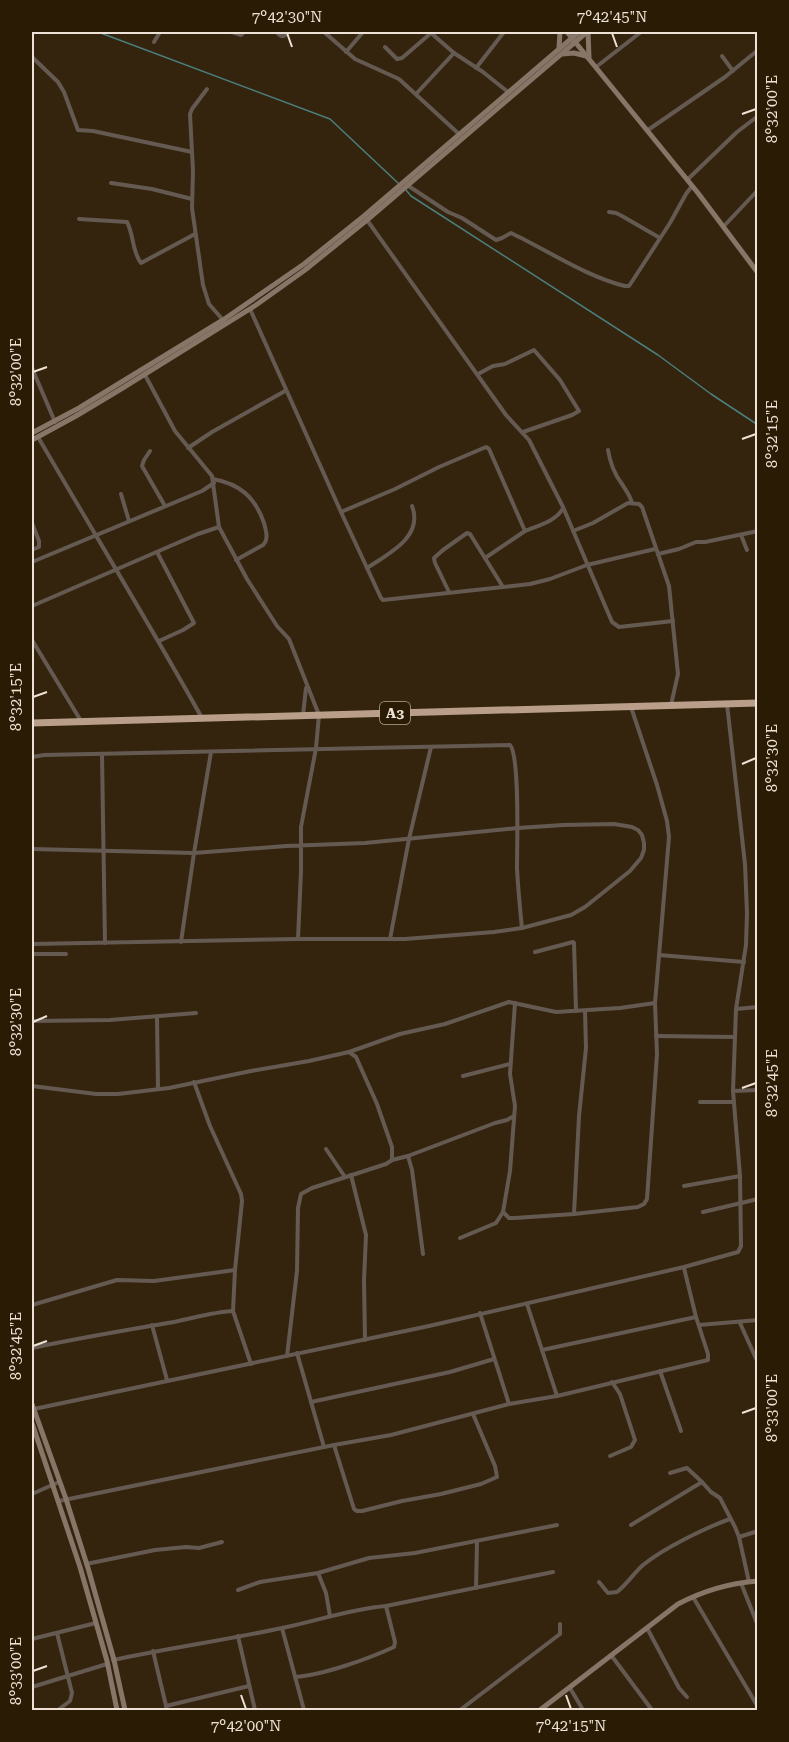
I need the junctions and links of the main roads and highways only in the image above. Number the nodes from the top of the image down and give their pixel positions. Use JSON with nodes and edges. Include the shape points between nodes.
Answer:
{"nodes":[{"id":1,"x":560,"y":32,"type":"edge"},
{"id":2,"x":567,"y":32,"type":"edge"},
{"id":3,"x":579,"y":32,"type":"edge"},
{"id":4,"x":587,"y":32,"type":"edge"},
{"id":5,"x":574,"y":39,"type":"junction"},
{"id":6,"x":560,"y":51,"type":"junction"},
{"id":7,"x":588,"y":57,"type":"junction"},
{"id":8,"x":758,"y":273,"type":"edge"},
{"id":9,"x":55,"y":424,"type":"junction"},
{"id":10,"x":34,"y":437,"type":"edge"},
{"id":11,"x":758,"y":703,"type":"edge"},
{"id":12,"x":32,"y":723,"type":"edge"},
{"id":13,"x":32,"y":1407,"type":"edge"},
{"id":14,"x":32,"y":1423,"type":"edge"},
{"id":15,"x":35,"y":1430,"type":"edge"},
{"id":16,"x":56,"y":1484,"type":"junction"},
{"id":17,"x":758,"y":1581,"type":"edge"},
{"id":18,"x":117,"y":1710,"type":"edge"},
{"id":19,"x":125,"y":1710,"type":"edge"},
{"id":20,"x":540,"y":1710,"type":"edge"}],
"edges":[{"from":1,"to":6,"type":"main road"},
{"from":2,"to":5,"type":"main road"},
{"from":3,"to":5,"type":"main road"},
{"from":4,"to":5,"type":"main road"},
{"from":4,"to":7,"type":"main road"},
{"from":5,"to":6,"type":"main road"},
{"from":5,"to":7,"type":"main road"},
{"from":6,"to":7,"type":"main road"},
{"from":6,"to":9,"type":"main road","via":[[335,241],[223,320]]},
{"from":6,"to":9,"type":"main road","via":[[306,270],[145,375]]},
{"from":7,"to":8,"type":"main road"},
{"from":9,"to":10,"type":"main road"},
{"from":11,"to":12,"type":"highway","number":"A3"},
{"from":13,"to":15,"type":"main road"},
{"from":14,"to":15,"type":"main road"},
{"from":15,"to":16,"type":"main road"},
{"from":16,"to":18,"type":"main road"},
{"from":16,"to":19,"type":"main road","via":[[66,1499],[86,1564]]},
{"from":17,"to":20,"type":"main road","via":[[741,1582],[678,1604]]}]}
